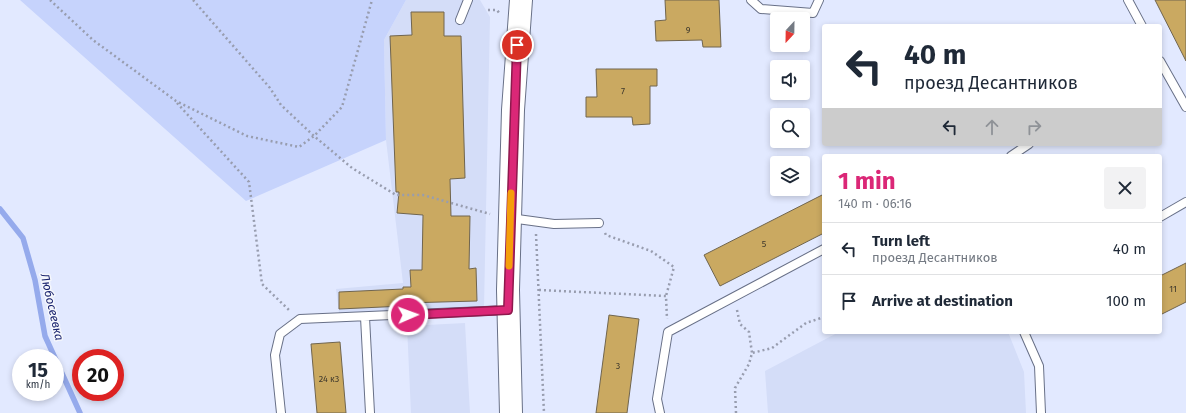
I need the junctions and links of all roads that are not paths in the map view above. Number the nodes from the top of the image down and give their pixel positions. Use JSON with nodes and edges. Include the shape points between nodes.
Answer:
{"nodes":[{"id":1,"x":468,"y":0,"type":"edge"},
{"id":2,"x":521,"y":0,"type":"edge"},
{"id":3,"x":751,"y":0,"type":"edge"},
{"id":4,"x":819,"y":0,"type":"edge"},
{"id":5,"x":1128,"y":0,"type":"edge"},
{"id":6,"x":460,"y":20,"type":"dead end"},
{"id":7,"x":1141,"y":24,"type":"edge"},
{"id":8,"x":1162,"y":65,"type":"edge"},
{"id":9,"x":1186,"y":107,"type":"edge"},
{"id":10,"x":1027,"y":146,"type":"edge"},
{"id":11,"x":1014,"y":154,"type":"edge"},
{"id":12,"x":1186,"y":202,"type":"edge"},
{"id":13,"x":1162,"y":216,"type":"edge"},
{"id":14,"x":503,"y":217,"type":"junction"},
{"id":15,"x":599,"y":222,"type":"road end"},
{"id":16,"x":822,"y":250,"type":"edge"},
{"id":17,"x":508,"y":310,"type":"junction"},
{"id":18,"x":365,"y":317,"type":"junction"},
{"id":19,"x":1025,"y":334,"type":"edge"},
{"id":20,"x":281,"y":413,"type":"edge"},
{"id":21,"x":370,"y":413,"type":"edge"},
{"id":22,"x":511,"y":413,"type":"edge"},
{"id":23,"x":660,"y":413,"type":"edge"},
{"id":24,"x":1041,"y":413,"type":"edge"}],
"edges":[{"from":1,"to":6,"type":"lane"},
{"from":2,"to":14,"type":"street"},
{"from":3,"to":4,"type":"lane","via":[[761,9],[812,13]]},
{"from":5,"to":7,"type":"lane"},
{"from":8,"to":9,"type":"lane"},
{"from":10,"to":11,"type":"lane"},
{"from":12,"to":13,"type":"lane"},
{"from":14,"to":15,"type":"lane","via":[[554,224]]},
{"from":14,"to":17,"type":"street"},
{"from":16,"to":23,"type":"lane","via":[[668,332],[657,399]]},
{"from":17,"to":18,"type":"lane"},
{"from":17,"to":22,"type":"street"},
{"from":18,"to":20,"type":"lane","via":[[300,320],[280,334],[275,355]]},
{"from":18,"to":21,"type":"lane"},
{"from":19,"to":24,"type":"lane","via":[[1039,366]]}]}
